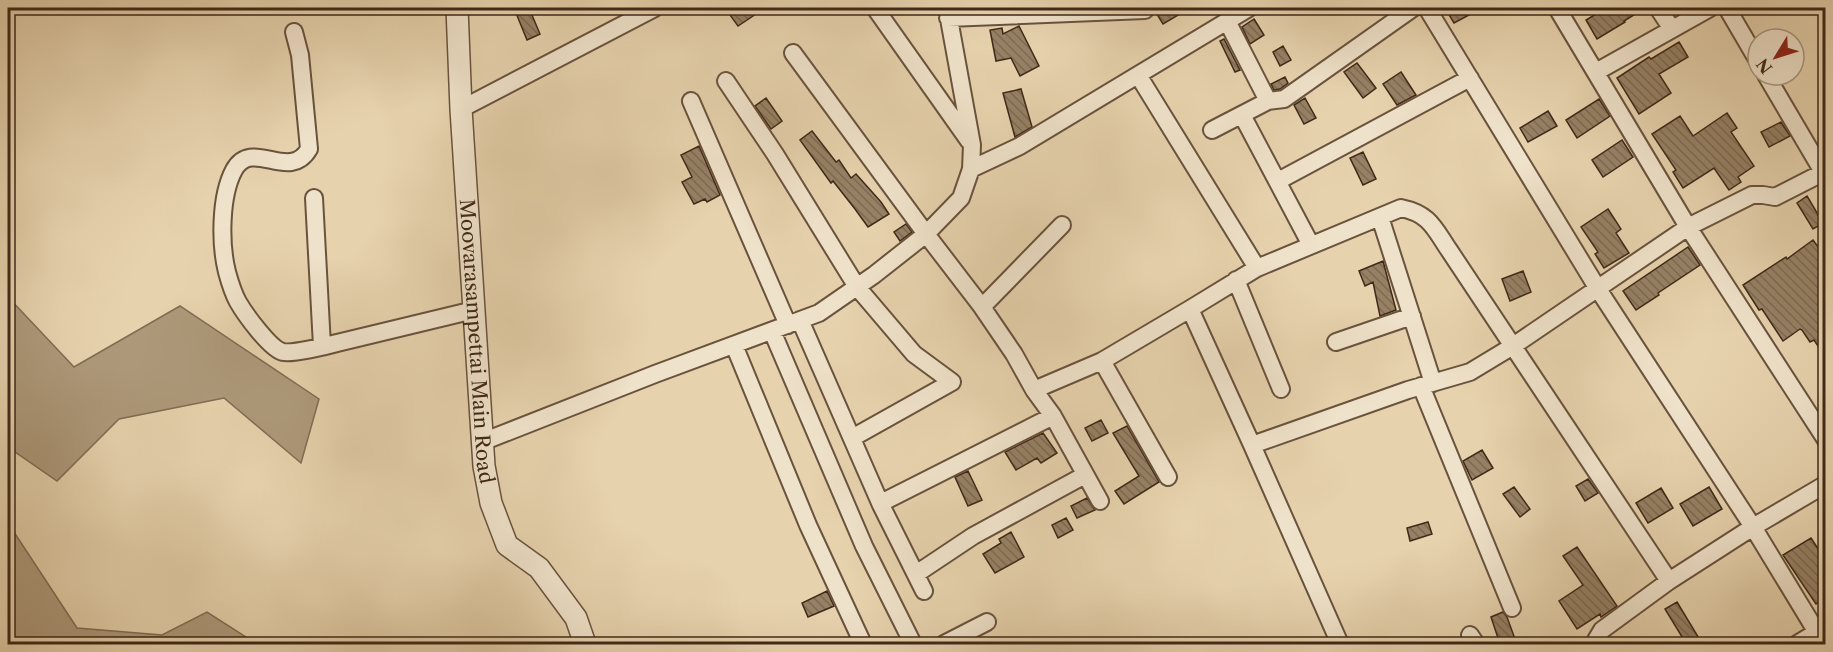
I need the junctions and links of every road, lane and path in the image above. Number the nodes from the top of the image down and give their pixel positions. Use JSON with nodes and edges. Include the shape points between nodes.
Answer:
{"nodes":[{"id":1,"x":458,"y":8,"type":"edge"},
{"id":2,"x":655,"y":8,"type":"edge"},
{"id":3,"x":875,"y":8,"type":"edge"},
{"id":4,"x":1249,"y":8,"type":"edge"},
{"id":5,"x":1413,"y":8,"type":"edge"},
{"id":6,"x":1427,"y":8,"type":"edge"},
{"id":7,"x":1557,"y":8,"type":"edge"},
{"id":8,"x":1659,"y":8,"type":"edge"},
{"id":9,"x":1710,"y":8,"type":"edge"},
{"id":10,"x":1727,"y":8,"type":"edge"},
{"id":11,"x":1145,"y":10,"type":"dead end"},
{"id":12,"x":1036,"y":11,"type":"edge"},
{"id":13,"x":947,"y":13,"type":"edge"},
{"id":14,"x":1227,"y":21,"type":"junction"},
{"id":15,"x":1672,"y":29,"type":"junction"},
{"id":16,"x":294,"y":32,"type":"dead end"},
{"id":17,"x":1746,"y":40,"type":"edge"},
{"id":18,"x":793,"y":53,"type":"dead end"},
{"id":19,"x":1596,"y":72,"type":"junction"},
{"id":20,"x":1138,"y":75,"type":"junction"},
{"id":21,"x":1470,"y":78,"type":"junction"},
{"id":22,"x":726,"y":81,"type":"dead end"},
{"id":23,"x":1773,"y":87,"type":"edge"},
{"id":24,"x":691,"y":100,"type":"dead end"},
{"id":25,"x":1268,"y":101,"type":"junction"},
{"id":26,"x":461,"y":109,"type":"junction"},
{"id":27,"x":1242,"y":115,"type":"junction"},
{"id":28,"x":1212,"y":130,"type":"dead end"},
{"id":29,"x":972,"y":146,"type":"junction"},
{"id":30,"x":971,"y":169,"type":"junction"},
{"id":31,"x":1824,"y":171,"type":"edge"},
{"id":32,"x":1278,"y":181,"type":"junction"},
{"id":33,"x":314,"y":198,"type":"dead end"},
{"id":34,"x":1380,"y":217,"type":"junction"},
{"id":35,"x":1062,"y":225,"type":"dead end"},
{"id":36,"x":1688,"y":226,"type":"junction"},
{"id":37,"x":926,"y":234,"type":"junction"},
{"id":38,"x":1311,"y":245,"type":"junction"},
{"id":39,"x":1257,"y":268,"type":"junction"},
{"id":40,"x":1236,"y":280,"type":"junction"},
{"id":41,"x":857,"y":287,"type":"junction"},
{"id":42,"x":1598,"y":289,"type":"junction"},
{"id":43,"x":982,"y":307,"type":"junction"},
{"id":44,"x":1190,"y":309,"type":"junction"},
{"id":45,"x":474,"y":310,"type":"junction"},
{"id":46,"x":1412,"y":316,"type":"junction"},
{"id":47,"x":794,"y":322,"type":"junction"},
{"id":48,"x":772,"y":331,"type":"junction"},
{"id":49,"x":1336,"y":342,"type":"dead end"},
{"id":50,"x":734,"y":345,"type":"junction"},
{"id":51,"x":322,"y":346,"type":"junction"},
{"id":52,"x":1513,"y":346,"type":"junction"},
{"id":53,"x":1102,"y":361,"type":"junction"},
{"id":54,"x":1427,"y":385,"type":"junction"},
{"id":55,"x":1281,"y":389,"type":"dead end"},
{"id":56,"x":1035,"y":390,"type":"junction"},
{"id":57,"x":1053,"y":417,"type":"junction"},
{"id":58,"x":852,"y":438,"type":"junction"},
{"id":59,"x":1826,"y":440,"type":"edge"},
{"id":60,"x":482,"y":442,"type":"junction"},
{"id":61,"x":1252,"y":445,"type":"junction"},
{"id":62,"x":1085,"y":475,"type":"junction"},
{"id":63,"x":1168,"y":477,"type":"dead end"},
{"id":64,"x":1826,"y":484,"type":"edge"},
{"id":65,"x":1100,"y":501,"type":"dead end"},
{"id":66,"x":881,"y":503,"type":"junction"},
{"id":67,"x":1753,"y":527,"type":"junction"},
{"id":68,"x":916,"y":574,"type":"junction"},
{"id":69,"x":1669,"y":581,"type":"junction"},
{"id":70,"x":924,"y":591,"type":"dead end"},
{"id":71,"x":1512,"y":608,"type":"dead end"},
{"id":72,"x":987,"y":622,"type":"dead end"},
{"id":73,"x":1822,"y":634,"type":"edge"},
{"id":74,"x":585,"y":645,"type":"edge"},
{"id":75,"x":863,"y":645,"type":"edge"},
{"id":76,"x":913,"y":645,"type":"edge"},
{"id":77,"x":944,"y":645,"type":"edge"},
{"id":78,"x":1340,"y":645,"type":"edge"},
{"id":79,"x":1596,"y":645,"type":"edge"},
{"id":80,"x":1797,"y":645,"type":"edge"}],
"edges":[{"from":1,"to":26,"type":"street","name":"Moovarasampettai Main Road"},
{"from":2,"to":26,"type":"street"},
{"from":3,"to":29,"type":"street"},
{"from":4,"to":14,"type":"street"},
{"from":5,"to":25,"type":"street","via":[[1284,99]]},
{"from":6,"to":21,"type":"street"},
{"from":7,"to":19,"type":"street"},
{"from":8,"to":15,"type":"street"},
{"from":9,"to":15,"type":"street"},
{"from":10,"to":17,"type":"street"},
{"from":11,"to":12,"type":"street"},
{"from":12,"to":13,"type":"street"},
{"from":13,"to":29,"type":"street"},
{"from":14,"to":20,"type":"street"},
{"from":14,"to":25,"type":"street"},
{"from":15,"to":19,"type":"street"},
{"from":16,"to":51,"type":"street","via":[[300,55],[309,149],[296,162],[250,157],[235,168],[224,212],[225,265],[239,303],[278,350],[285,353]]},
{"from":18,"to":37,"type":"street"},
{"from":19,"to":36,"type":"street"},
{"from":20,"to":30,"type":"street","via":[[1020,146]]},
{"from":20,"to":39,"type":"street"},
{"from":21,"to":32,"type":"street"},
{"from":21,"to":42,"type":"street"},
{"from":22,"to":41,"type":"street"},
{"from":23,"to":31,"type":"street"},
{"from":24,"to":47,"type":"street"},
{"from":25,"to":27,"type":"street"},
{"from":26,"to":45,"type":"street","name":"Moovarasampettai Main Road"},
{"from":27,"to":28,"type":"street"},
{"from":27,"to":32,"type":"street"},
{"from":29,"to":30,"type":"street"},
{"from":30,"to":37,"type":"street","via":[[961,198]]},
{"from":31,"to":36,"type":"street","via":[[1775,196],[1752,195]]},
{"from":32,"to":38,"type":"street"},
{"from":33,"to":51,"type":"street"},
{"from":34,"to":38,"type":"street"},
{"from":34,"to":46,"type":"street"},
{"from":34,"to":52,"type":"street","via":[[1401,208],[1427,218]]},
{"from":35,"to":43,"type":"street"},
{"from":36,"to":42,"type":"street"},
{"from":36,"to":59,"type":"street"},
{"from":37,"to":41,"type":"street"},
{"from":37,"to":43,"type":"street"},
{"from":38,"to":39,"type":"street"},
{"from":39,"to":40,"type":"street"},
{"from":40,"to":44,"type":"street"},
{"from":40,"to":55,"type":"street"},
{"from":41,"to":47,"type":"street","via":[[819,313]]},
{"from":41,"to":58,"type":"street","via":[[914,354],[952,382]]},
{"from":42,"to":52,"type":"street"},
{"from":42,"to":67,"type":"street"},
{"from":43,"to":56,"type":"street"},
{"from":44,"to":53,"type":"street"},
{"from":44,"to":61,"type":"street"},
{"from":45,"to":51,"type":"street"},
{"from":45,"to":60,"type":"street","name":"Moovarasampettai Main Road"},
{"from":46,"to":49,"type":"street"},
{"from":46,"to":54,"type":"street"},
{"from":47,"to":48,"type":"street"},
{"from":47,"to":58,"type":"street"},
{"from":48,"to":50,"type":"street"},
{"from":48,"to":76,"type":"street","via":[[864,546]]},
{"from":50,"to":60,"type":"street"},
{"from":50,"to":75,"type":"street","via":[[808,525]]},
{"from":52,"to":54,"type":"street","via":[[1470,372]]},
{"from":52,"to":69,"type":"street"},
{"from":53,"to":56,"type":"street"},
{"from":53,"to":63,"type":"street"},
{"from":54,"to":61,"type":"street"},
{"from":54,"to":71,"type":"street"},
{"from":56,"to":57,"type":"street"},
{"from":57,"to":62,"type":"street"},
{"from":57,"to":66,"type":"street"},
{"from":58,"to":66,"type":"street"},
{"from":60,"to":74,"type":"street","name":"Moovarasampettai Main Road","via":[[490,503],[507,545],[539,568],[576,618]]},
{"from":61,"to":78,"type":"street"},
{"from":62,"to":65,"type":"street"},
{"from":62,"to":68,"type":"street","via":[[973,536]]},
{"from":64,"to":67,"type":"street"},
{"from":66,"to":68,"type":"street"},
{"from":67,"to":69,"type":"street"},
{"from":67,"to":73,"type":"street"},
{"from":68,"to":70,"type":"street"},
{"from":69,"to":79,"type":"street","via":[[1602,630]]},
{"from":72,"to":77,"type":"street"},
{"from":73,"to":80,"type":"street"}]}
